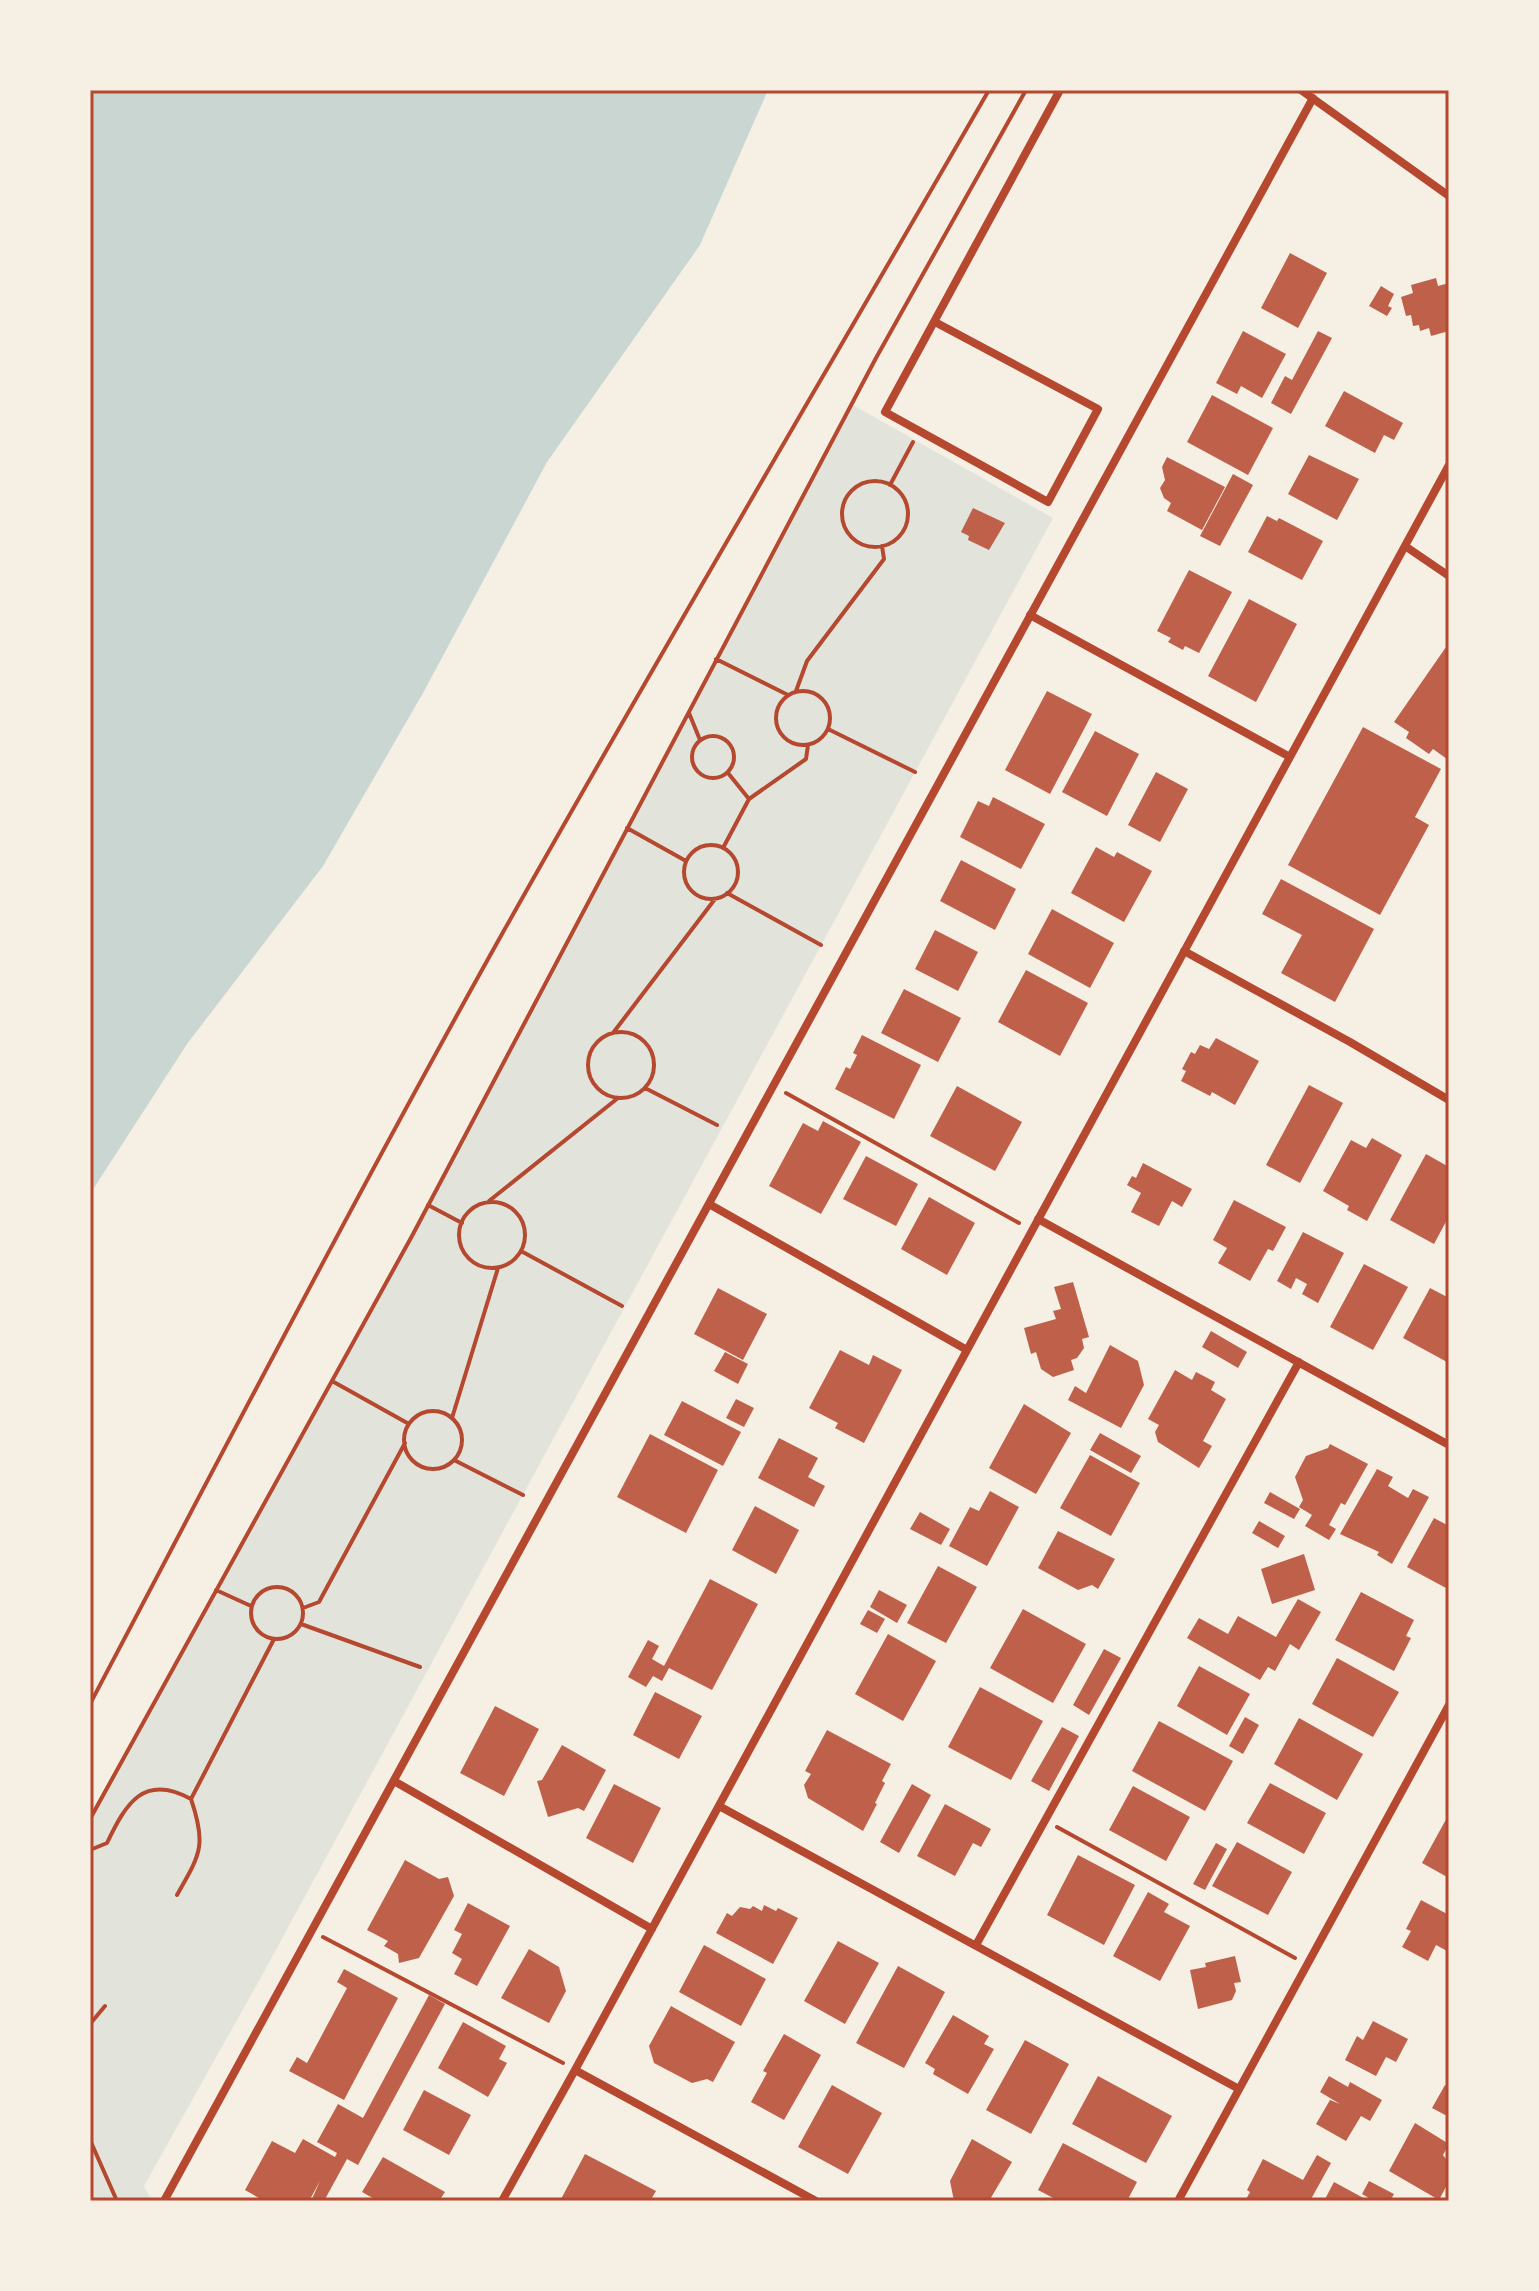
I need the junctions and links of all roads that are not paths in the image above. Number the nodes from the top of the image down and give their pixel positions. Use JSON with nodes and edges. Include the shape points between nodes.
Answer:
{"nodes":[{"id":1,"x":1060,"y":90,"type":"edge"},
{"id":2,"x":1301,"y":90,"type":"edge"},
{"id":3,"x":1313,"y":98,"type":"junction"},
{"id":4,"x":1449,"y":196,"type":"edge"},
{"id":5,"x":935,"y":322,"type":"junction"},
{"id":6,"x":1449,"y":465,"type":"edge"},
{"id":7,"x":1405,"y":546,"type":"junction"},
{"id":8,"x":1449,"y":576,"type":"edge"},
{"id":9,"x":1030,"y":615,"type":"junction"},
{"id":10,"x":1290,"y":757,"type":"junction"},
{"id":11,"x":1184,"y":951,"type":"junction"},
{"id":12,"x":1449,"y":1100,"type":"edge"},
{"id":13,"x":709,"y":1204,"type":"junction"},
{"id":14,"x":1038,"y":1219,"type":"junction"},
{"id":15,"x":967,"y":1350,"type":"junction"},
{"id":16,"x":1299,"y":1362,"type":"junction"},
{"id":17,"x":1449,"y":1445,"type":"edge"},
{"id":18,"x":1449,"y":1705,"type":"edge"},
{"id":19,"x":394,"y":1781,"type":"junction"},
{"id":20,"x":719,"y":1806,"type":"junction"},
{"id":21,"x":652,"y":1929,"type":"junction"},
{"id":22,"x":976,"y":1945,"type":"junction"},
{"id":23,"x":575,"y":2070,"type":"junction"},
{"id":24,"x":1239,"y":2089,"type":"junction"},
{"id":25,"x":164,"y":2201,"type":"edge"},
{"id":26,"x":502,"y":2201,"type":"edge"},
{"id":27,"x":815,"y":2201,"type":"edge"},
{"id":28,"x":1178,"y":2201,"type":"edge"}],
"edges":[{"from":1,"to":5,"type":"street"},
{"from":2,"to":3,"type":"street"},
{"from":3,"to":4,"type":"street"},
{"from":3,"to":9,"type":"street"},
{"from":5,"to":5,"type":"street","via":[[1098,409],[1048,502],[885,412]]},
{"from":6,"to":7,"type":"street"},
{"from":7,"to":8,"type":"street"},
{"from":7,"to":10,"type":"street"},
{"from":9,"to":10,"type":"street"},
{"from":9,"to":13,"type":"street"},
{"from":10,"to":11,"type":"street"},
{"from":11,"to":12,"type":"street"},
{"from":11,"to":14,"type":"street"},
{"from":13,"to":15,"type":"street"},
{"from":13,"to":19,"type":"street"},
{"from":14,"to":15,"type":"street"},
{"from":14,"to":16,"type":"street"},
{"from":15,"to":20,"type":"street"},
{"from":16,"to":17,"type":"street"},
{"from":16,"to":22,"type":"street"},
{"from":18,"to":24,"type":"street"},
{"from":19,"to":21,"type":"street"},
{"from":19,"to":25,"type":"street"},
{"from":20,"to":21,"type":"street"},
{"from":20,"to":22,"type":"street"},
{"from":21,"to":23,"type":"street"},
{"from":22,"to":24,"type":"street"},
{"from":23,"to":26,"type":"street"},
{"from":23,"to":27,"type":"street"},
{"from":24,"to":28,"type":"street"}]}
